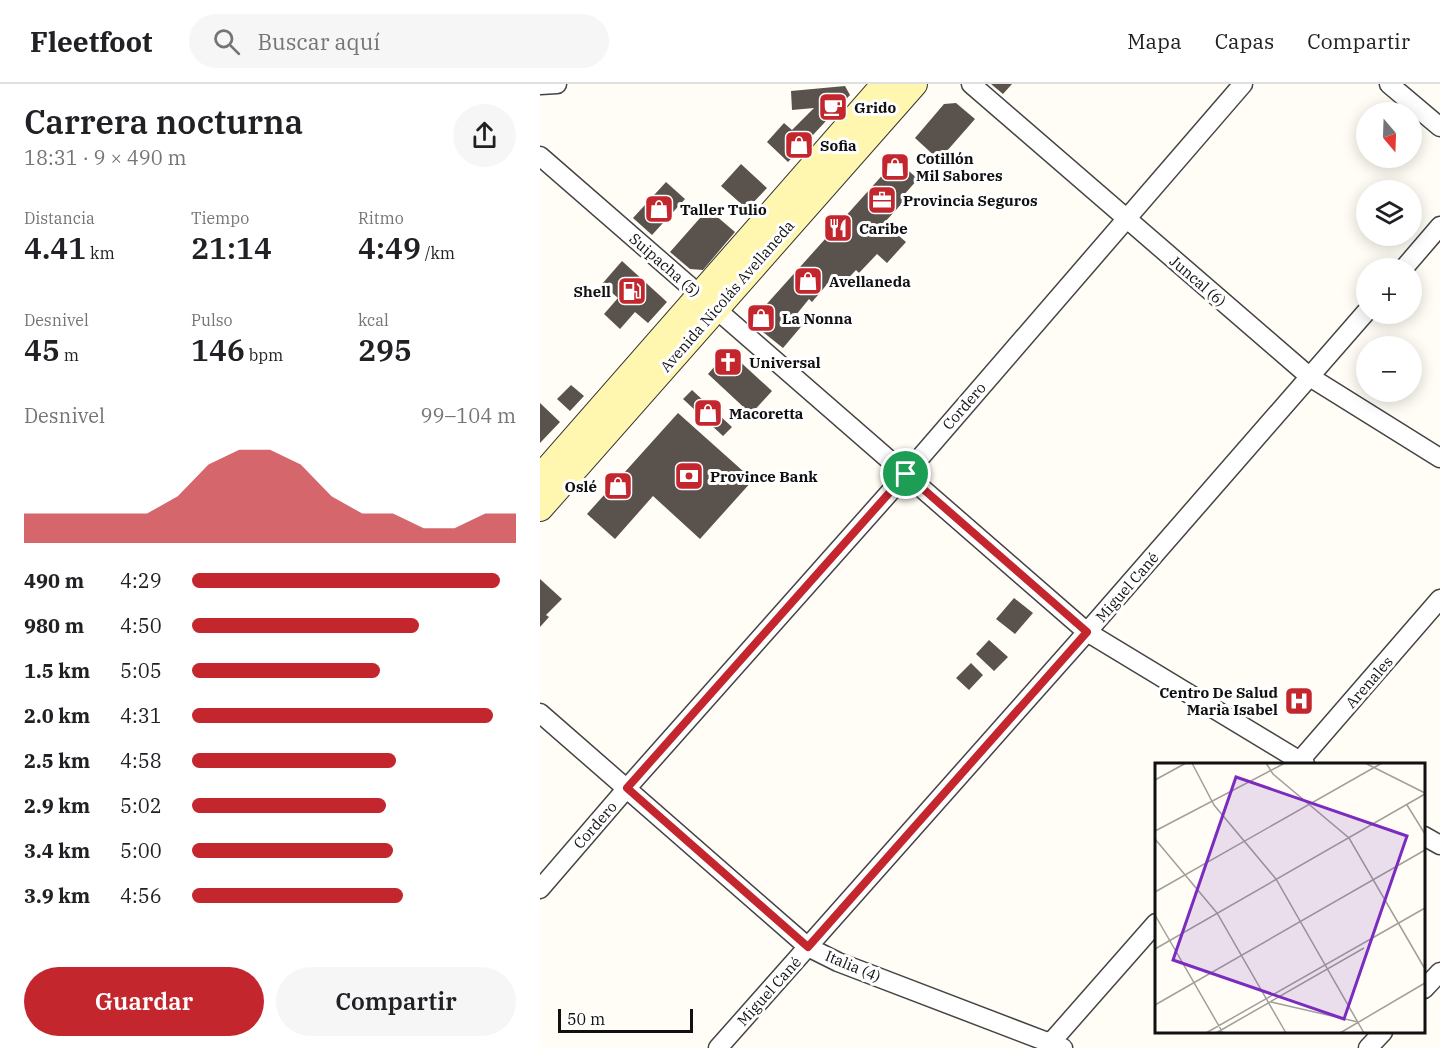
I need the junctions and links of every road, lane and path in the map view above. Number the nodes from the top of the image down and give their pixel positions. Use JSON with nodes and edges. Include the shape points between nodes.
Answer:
{"nodes":[{"id":1,"x":557,"y":84,"type":"edge"},
{"id":2,"x":885,"y":84,"type":"edge"},
{"id":3,"x":914,"y":84,"type":"edge"},
{"id":4,"x":971,"y":84,"type":"edge"},
{"id":5,"x":1243,"y":84,"type":"edge"},
{"id":6,"x":1389,"y":84,"type":"edge"},
{"id":7,"x":540,"y":85,"type":"edge"},
{"id":8,"x":1440,"y":128,"type":"edge"},
{"id":9,"x":540,"y":156,"type":"edge"},
{"id":10,"x":1126,"y":218,"type":"junction"},
{"id":11,"x":1440,"y":226,"type":"edge"},
{"id":12,"x":1413,"y":258,"type":"edge"},
{"id":13,"x":708,"y":302,"type":"junction"},
{"id":14,"x":1356,"y":324,"type":"edge"},
{"id":15,"x":1310,"y":377,"type":"junction"},
{"id":16,"x":1440,"y":458,"type":"edge"},
{"id":17,"x":906,"y":474,"type":"junction"},
{"id":18,"x":540,"y":478,"type":"edge"},
{"id":19,"x":540,"y":508,"type":"edge"},
{"id":20,"x":1440,"y":599,"type":"edge"},
{"id":21,"x":1087,"y":632,"type":"junction"},
{"id":22,"x":540,"y":713,"type":"edge"},
{"id":23,"x":1299,"y":763,"type":"edge"},
{"id":24,"x":1302,"y":763,"type":"edge"},
{"id":25,"x":627,"y":788,"type":"junction"},
{"id":26,"x":1425,"y":837,"type":"edge"},
{"id":27,"x":1440,"y":845,"type":"edge"},
{"id":28,"x":540,"y":889,"type":"edge"},
{"id":29,"x":1155,"y":924,"type":"edge"},
{"id":30,"x":808,"y":947,"type":"junction"},
{"id":31,"x":1440,"y":972,"type":"edge"},
{"id":32,"x":1425,"y":988,"type":"edge"},
{"id":33,"x":1382,"y":1033,"type":"edge"},
{"id":34,"x":1053,"y":1047,"type":"edge"},
{"id":35,"x":718,"y":1048,"type":"edge"},
{"id":36,"x":1368,"y":1048,"type":"edge"}],
"edges":[{"from":1,"to":7,"type":"street"},
{"from":2,"to":13,"type":"main road","name":"Avenida Nicolás Avellaneda"},
{"from":3,"to":13,"type":"main road","name":"Avenida Nicolás Avellaneda"},
{"from":4,"to":10,"type":"street","name":"Juncal (6)"},
{"from":5,"to":10,"type":"street","name":"Cordero"},
{"from":6,"to":8,"type":"street"},
{"from":9,"to":13,"type":"street","name":"Suipacha (5)"},
{"from":10,"to":15,"type":"street","name":"Juncal (6)"},
{"from":10,"to":17,"type":"street","name":"Cordero"},
{"from":11,"to":12,"type":"street"},
{"from":13,"to":17,"type":"street","name":"Suipacha (5)"},
{"from":13,"to":18,"type":"main road","name":"Avenida Nicolás Avellaneda"},
{"from":13,"to":19,"type":"main road","name":"Avenida Nicolás Avellaneda"},
{"from":14,"to":15,"type":"street","name":"Miguel Cané"},
{"from":15,"to":16,"type":"street","name":"Juncal (6)"},
{"from":15,"to":21,"type":"street","name":"Miguel Cané"},
{"from":17,"to":21,"type":"street","name":"Suipacha (5)"},
{"from":17,"to":25,"type":"street","name":"Cordero"},
{"from":20,"to":24,"type":"street","name":"Arenales"},
{"from":21,"to":23,"type":"street","name":"Suipacha (5)"},
{"from":21,"to":30,"type":"street","name":"Miguel Cané"},
{"from":22,"to":25,"type":"street","name":"Italia (4)"},
{"from":25,"to":28,"type":"street","name":"Cordero"},
{"from":25,"to":30,"type":"street","name":"Italia (4)"},
{"from":26,"to":27,"type":"street"},
{"from":29,"to":34,"type":"street"},
{"from":30,"to":34,"type":"street","name":"Italia (4)"},
{"from":30,"to":35,"type":"street","name":"Miguel Cané"},
{"from":31,"to":32,"type":"street"},
{"from":33,"to":36,"type":"street"}]}
